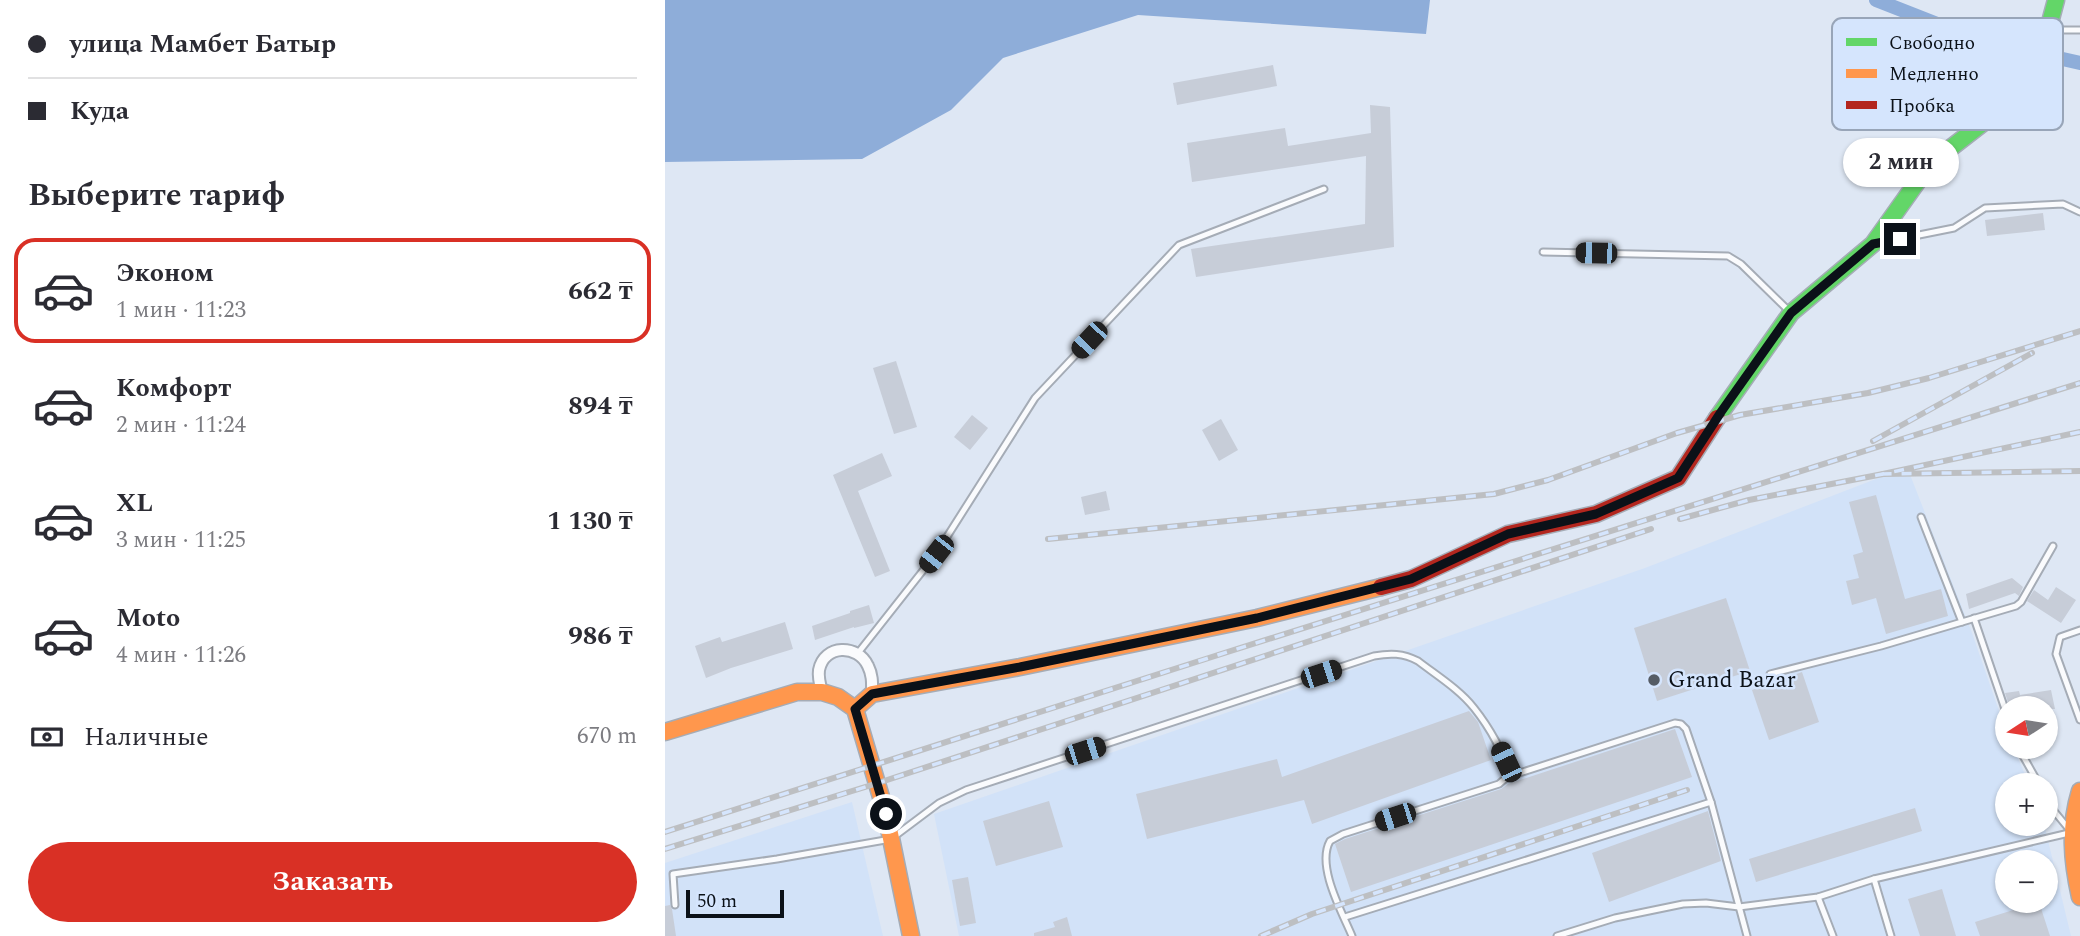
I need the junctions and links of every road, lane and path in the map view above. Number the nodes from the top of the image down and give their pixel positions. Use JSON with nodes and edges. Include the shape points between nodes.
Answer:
{"nodes":[{"id":1,"x":2056,"y":0,"type":"edge"},
{"id":2,"x":2051,"y":18,"type":"edge"},
{"id":3,"x":1974,"y":130,"type":"edge"},
{"id":4,"x":1324,"y":189,"type":"dead end"},
{"id":5,"x":2080,"y":212,"type":"edge"},
{"id":6,"x":1873,"y":244,"type":"junction"},
{"id":7,"x":1543,"y":252,"type":"dead end"},
{"id":8,"x":1791,"y":313,"type":"junction"},
{"id":9,"x":1921,"y":517,"type":"dead end"},
{"id":10,"x":2053,"y":546,"type":"dead end"},
{"id":11,"x":1974,"y":618,"type":"junction"},
{"id":12,"x":1962,"y":622,"type":"junction"},
{"id":13,"x":2080,"y":630,"type":"edge"},
{"id":14,"x":858,"y":653,"type":"junction"},
{"id":15,"x":1770,"y":674,"type":"dead end"},
{"id":16,"x":822,"y":692,"type":"junction"},
{"id":17,"x":872,"y":694,"type":"junction"},
{"id":18,"x":2001,"y":696,"type":"edge"},
{"id":19,"x":855,"y":709,"type":"junction"},
{"id":20,"x":2080,"y":720,"type":"edge"},
{"id":21,"x":665,"y":732,"type":"edge"},
{"id":22,"x":1507,"y":777,"type":"junction"},
{"id":23,"x":2080,"y":791,"type":"edge"},
{"id":24,"x":1711,"y":802,"type":"junction"},
{"id":25,"x":2058,"y":815,"type":"edge"},
{"id":26,"x":2076,"y":835,"type":"edge"},
{"id":27,"x":891,"y":839,"type":"junction"},
{"id":28,"x":1874,"y":879,"type":"junction"},
{"id":29,"x":1818,"y":897,"type":"junction"},
{"id":30,"x":2080,"y":897,"type":"edge"},
{"id":31,"x":675,"y":905,"type":"dead end"},
{"id":32,"x":1739,"y":907,"type":"junction"},
{"id":33,"x":1345,"y":917,"type":"junction"},
{"id":34,"x":911,"y":936,"type":"edge"},
{"id":35,"x":1352,"y":936,"type":"edge"},
{"id":36,"x":1557,"y":936,"type":"edge"},
{"id":37,"x":1747,"y":936,"type":"edge"},
{"id":38,"x":1833,"y":936,"type":"edge"},
{"id":39,"x":1891,"y":936,"type":"edge"}],
"edges":[{"from":1,"to":2,"type":"street"},
{"from":3,"to":6,"type":"street","via":[[1930,164]]},
{"from":4,"to":14,"type":"lane","via":[[1179,244],[1035,398],[936,554]]},
{"from":5,"to":6,"type":"lane","via":[[2063,204],[1985,208],[1954,228]]},
{"from":6,"to":8,"type":"street"},
{"from":7,"to":8,"type":"lane","via":[[1728,256]]},
{"from":8,"to":17,"type":"street","via":[[1678,478],[1596,514],[1508,534],[1411,579],[1257,618]]},
{"from":9,"to":12,"type":"lane"},
{"from":10,"to":11,"type":"lane","via":[[2021,602]]},
{"from":11,"to":12,"type":"lane"},
{"from":11,"to":18,"type":"lane"},
{"from":12,"to":15,"type":"lane"},
{"from":13,"to":20,"type":"lane","via":[[2060,637],[2056,654]]},
{"from":14,"to":16,"type":"street","via":[[832,652],[821,662]]},
{"from":14,"to":17,"type":"street","via":[[872,677]]},
{"from":16,"to":19,"type":"street"},
{"from":16,"to":21,"type":"street","via":[[797,692]]},
{"from":17,"to":19,"type":"street"},
{"from":19,"to":27,"type":"street"},
{"from":22,"to":24,"type":"lane","via":[[1675,723],[1686,729]]},
{"from":22,"to":27,"type":"lane","via":[[1506,762],[1474,707],[1418,661],[1390,653],[967,790],[939,803]]},
{"from":22,"to":33,"type":"lane","via":[[1499,784],[1330,841],[1327,868]]},
{"from":23,"to":26,"type":"street","via":[[2075,804]]},
{"from":24,"to":32,"type":"lane"},
{"from":24,"to":33,"type":"lane"},
{"from":25,"to":26,"type":"lane"},
{"from":26,"to":28,"type":"lane"},
{"from":26,"to":30,"type":"street","via":[[2073,859]]},
{"from":27,"to":31,"type":"lane","via":[[673,874]]},
{"from":27,"to":34,"type":"street"},
{"from":28,"to":29,"type":"lane"},
{"from":28,"to":39,"type":"lane"},
{"from":29,"to":32,"type":"lane"},
{"from":29,"to":38,"type":"lane"},
{"from":32,"to":36,"type":"lane","via":[[1683,904]]},
{"from":32,"to":37,"type":"lane"},
{"from":33,"to":35,"type":"lane"}]}
